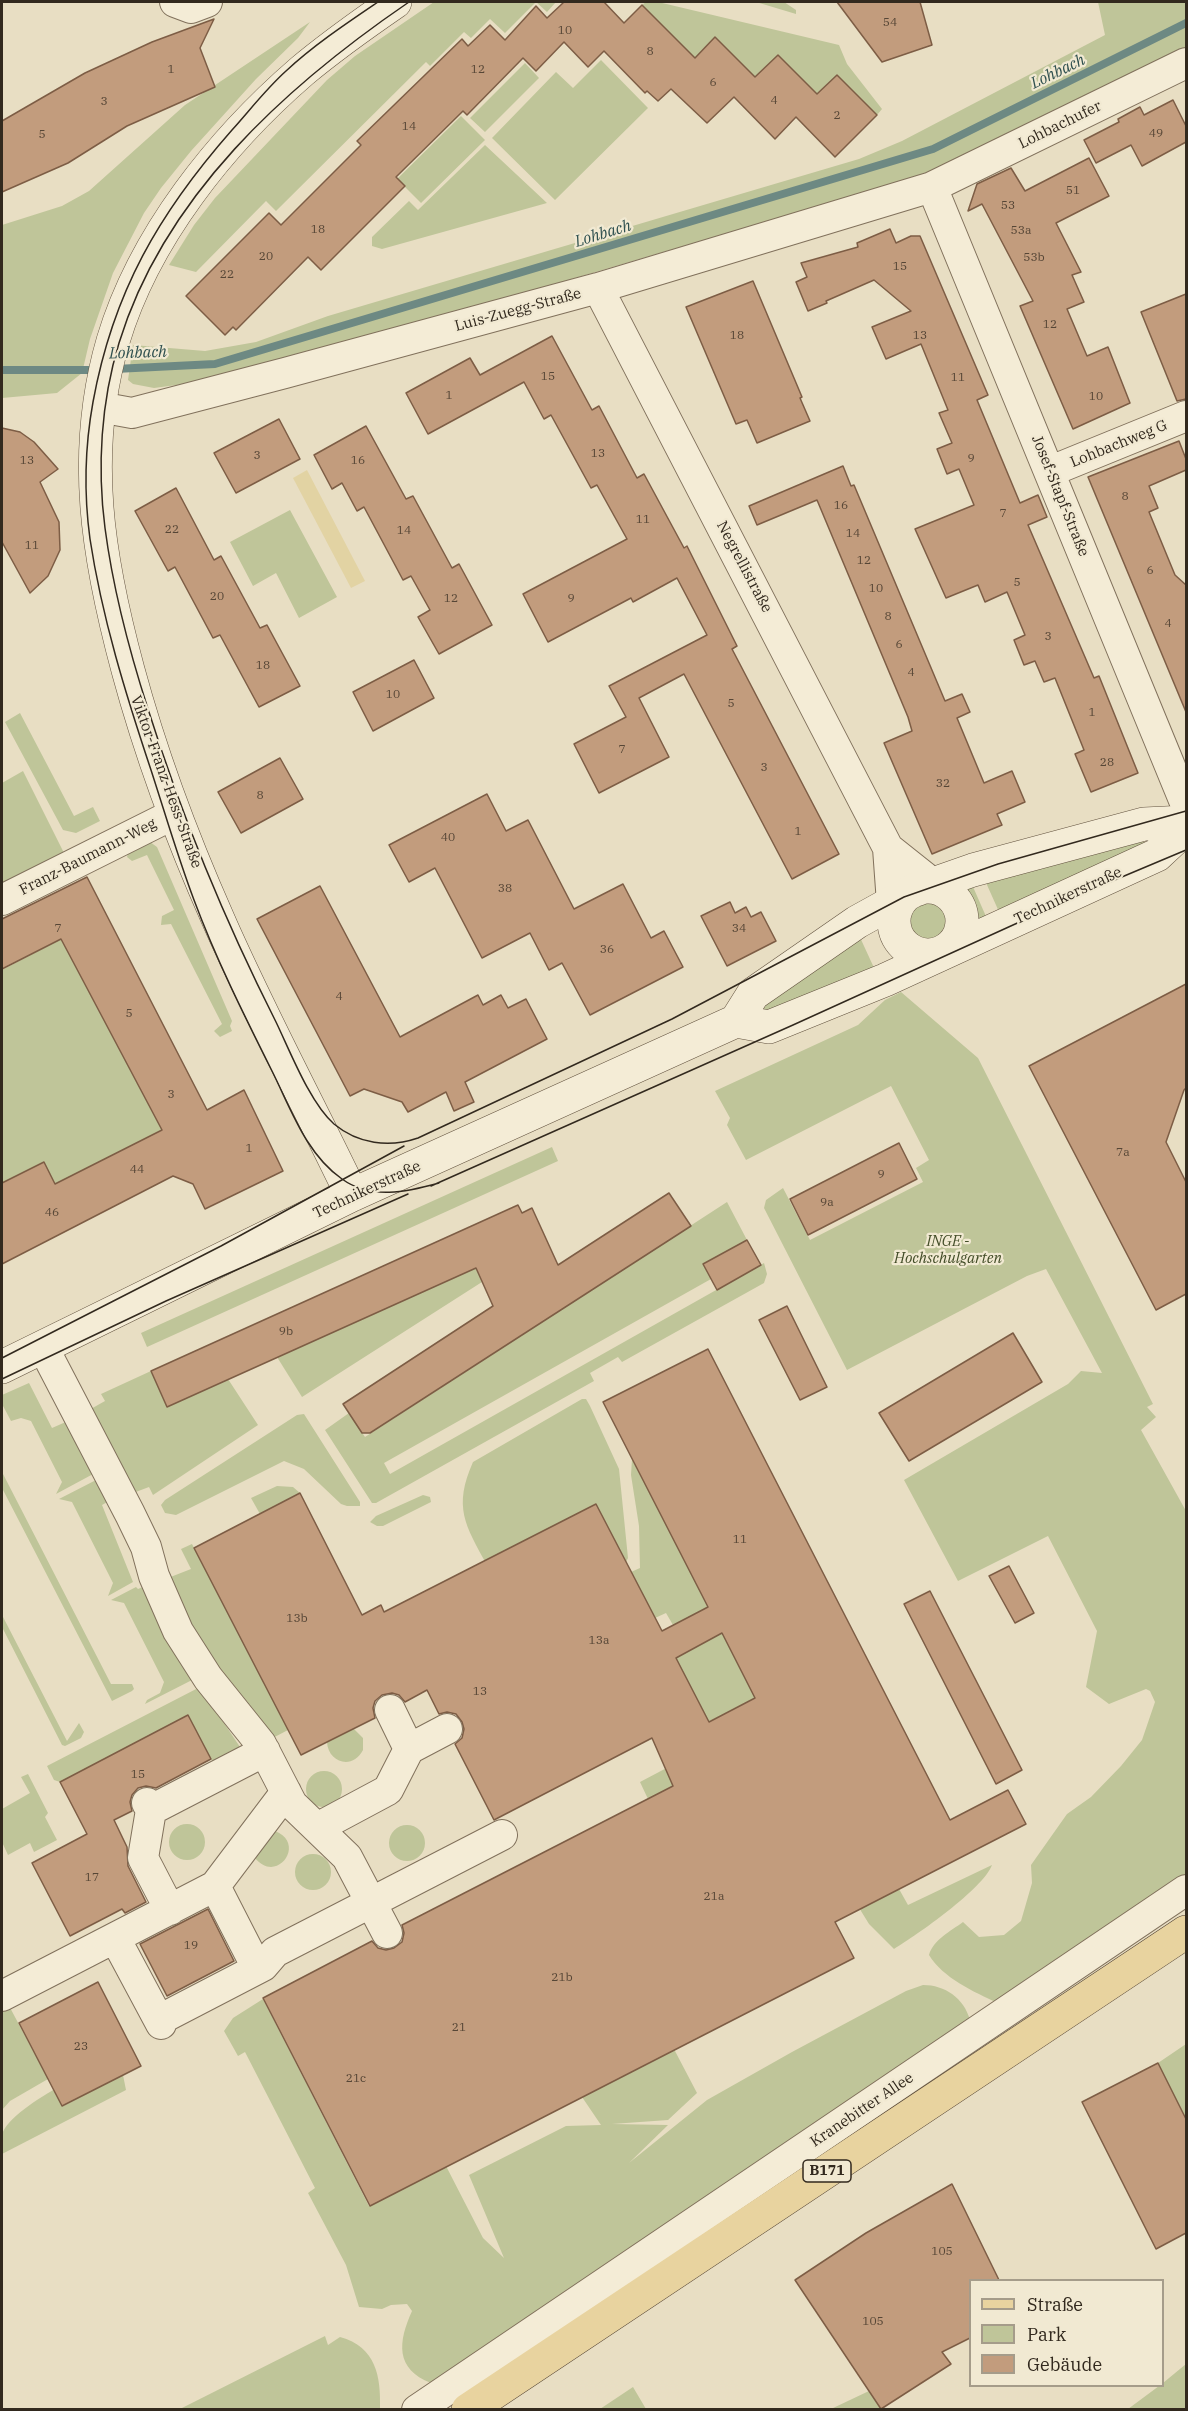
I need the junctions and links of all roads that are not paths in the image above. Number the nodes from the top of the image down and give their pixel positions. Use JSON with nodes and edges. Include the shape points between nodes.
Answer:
{"nodes":[{"id":1,"x":175,"y":2,"type":"edge"},
{"id":2,"x":207,"y":2,"type":"edge"},
{"id":3,"x":395,"y":2,"type":"edge"},
{"id":4,"x":1186,"y":63,"type":"edge"},
{"id":5,"x":932,"y":187,"type":"junction"},
{"id":6,"x":598,"y":288,"type":"junction"},
{"id":7,"x":102,"y":392,"type":"junction"},
{"id":8,"x":1186,"y":416,"type":"edge"},
{"id":9,"x":1051,"y":471,"type":"junction"},
{"id":10,"x":1186,"y":806,"type":"edge"},
{"id":11,"x":174,"y":814,"type":"junction"},
{"id":12,"x":1186,"y":822,"type":"edge"},
{"id":13,"x":1186,"y":828,"type":"edge"},
{"id":14,"x":888,"y":848,"type":"junction"},
{"id":15,"x":914,"y":897,"type":"junction"},
{"id":16,"x":2,"y":900,"type":"edge"},
{"id":17,"x":942,"y":952,"type":"junction"},
{"id":18,"x":736,"y":1021,"type":"junction"},
{"id":19,"x":352,"y":1195,"type":"junction"},
{"id":20,"x":43,"y":1347,"type":"junction"},
{"id":21,"x":2,"y":1367,"type":"edge"},
{"id":22,"x":390,"y":1710,"type":"dead end"},
{"id":23,"x":447,"y":1729,"type":"dead end"},
{"id":24,"x":410,"y":1749,"type":"junction"},
{"id":25,"x":265,"y":1751,"type":"junction"},
{"id":26,"x":286,"y":1792,"type":"junction"},
{"id":27,"x":317,"y":1828,"type":"junction"},
{"id":28,"x":502,"y":1835,"type":"dead end"},
{"id":29,"x":215,"y":1886,"type":"junction"},
{"id":30,"x":1186,"y":1890,"type":"edge"},
{"id":31,"x":371,"y":1902,"type":"junction"},
{"id":32,"x":170,"y":1910,"type":"junction"},
{"id":33,"x":1186,"y":1932,"type":"edge"},
{"id":34,"x":387,"y":1933,"type":"dead end"},
{"id":35,"x":115,"y":1938,"type":"junction"},
{"id":36,"x":257,"y":1968,"type":"junction"},
{"id":37,"x":2,"y":1996,"type":"edge"},
{"id":38,"x":417,"y":2409,"type":"edge"},
{"id":39,"x":468,"y":2409,"type":"edge"}],
"edges":[{"from":1,"to":2,"type":"street","via":[[191,8]]},
{"from":3,"to":7,"type":"street","name":"Viktor-Franz-Hess-Straße","via":[[300,73],[212,165],[159,238],[136,282],[113,342]]},
{"from":4,"to":5,"type":"street","name":"Lohbachufer"},
{"from":5,"to":6,"type":"street","name":"Luis-Zuegg-Straße"},
{"from":5,"to":9,"type":"street","name":"Josef-Stapf-Straße"},
{"from":6,"to":7,"type":"street","name":"Luis-Zuegg-Straße","via":[[132,413]]},
{"from":6,"to":14,"type":"street","name":"Negrellistraße"},
{"from":7,"to":11,"type":"street","name":"Viktor-Franz-Hess-Straße","via":[[94,480],[101,556],[134,691]]},
{"from":8,"to":9,"type":"street","name":"Lohbachweg G"},
{"from":9,"to":10,"type":"street","name":"Josef-Stapf-Straße"},
{"from":11,"to":16,"type":"street","name":"Franz-Baumann-Weg"},
{"from":11,"to":19,"type":"street","name":"Viktor-Franz-Hess-Straße","via":[[219,921]]},
{"from":12,"to":15,"type":"street","via":[[1144,824]]},
{"from":13,"to":17,"type":"street","name":"Technikerstraße","via":[[1157,855]]},
{"from":14,"to":15,"type":"street","name":"Negrellistraße"},
{"from":14,"to":15,"type":"street","name":"Negrellistraße"},
{"from":15,"to":17,"type":"street","name":"Technikerstraße","via":[[895,929],[906,947],[916,953]]},
{"from":15,"to":17,"type":"street","name":"Technikerstraße","via":[[947,893],[961,910],[961,932]]},
{"from":15,"to":18,"type":"street","via":[[857,922],[753,994]]},
{"from":17,"to":18,"type":"street","name":"Technikerstraße","via":[[885,980],[769,1027]]},
{"from":18,"to":19,"type":"street","name":"Technikerstraße"},
{"from":19,"to":20,"type":"street","name":"Technikerstraße"},
{"from":20,"to":21,"type":"street","name":"Technikerstraße"},
{"from":20,"to":25,"type":"street","via":[[102,1473],[146,1547],[178,1631],[208,1678]]},
{"from":22,"to":24,"type":"street"},
{"from":23,"to":24,"type":"street"},
{"from":24,"to":27,"type":"street","via":[[388,1790]]},
{"from":25,"to":26,"type":"street"},
{"from":25,"to":32,"type":"street","via":[[149,1806],[139,1860]]},
{"from":26,"to":27,"type":"street","via":[[292,1804]]},
{"from":26,"to":29,"type":"street"},
{"from":27,"to":31,"type":"street","via":[[347,1857]]},
{"from":28,"to":31,"type":"street"},
{"from":29,"to":32,"type":"street"},
{"from":29,"to":36,"type":"street"},
{"from":30,"to":38,"type":"street","name":"Kranebitter Allee"},
{"from":31,"to":34,"type":"street"},
{"from":31,"to":36,"type":"street","via":[[275,1952]]},
{"from":32,"to":35,"type":"street"},
{"from":33,"to":39,"type":"main road","name":"Kranebitter Allee","number":"B171"},
{"from":35,"to":36,"type":"street","via":[[160,2022]]},
{"from":35,"to":37,"type":"street"}]}
